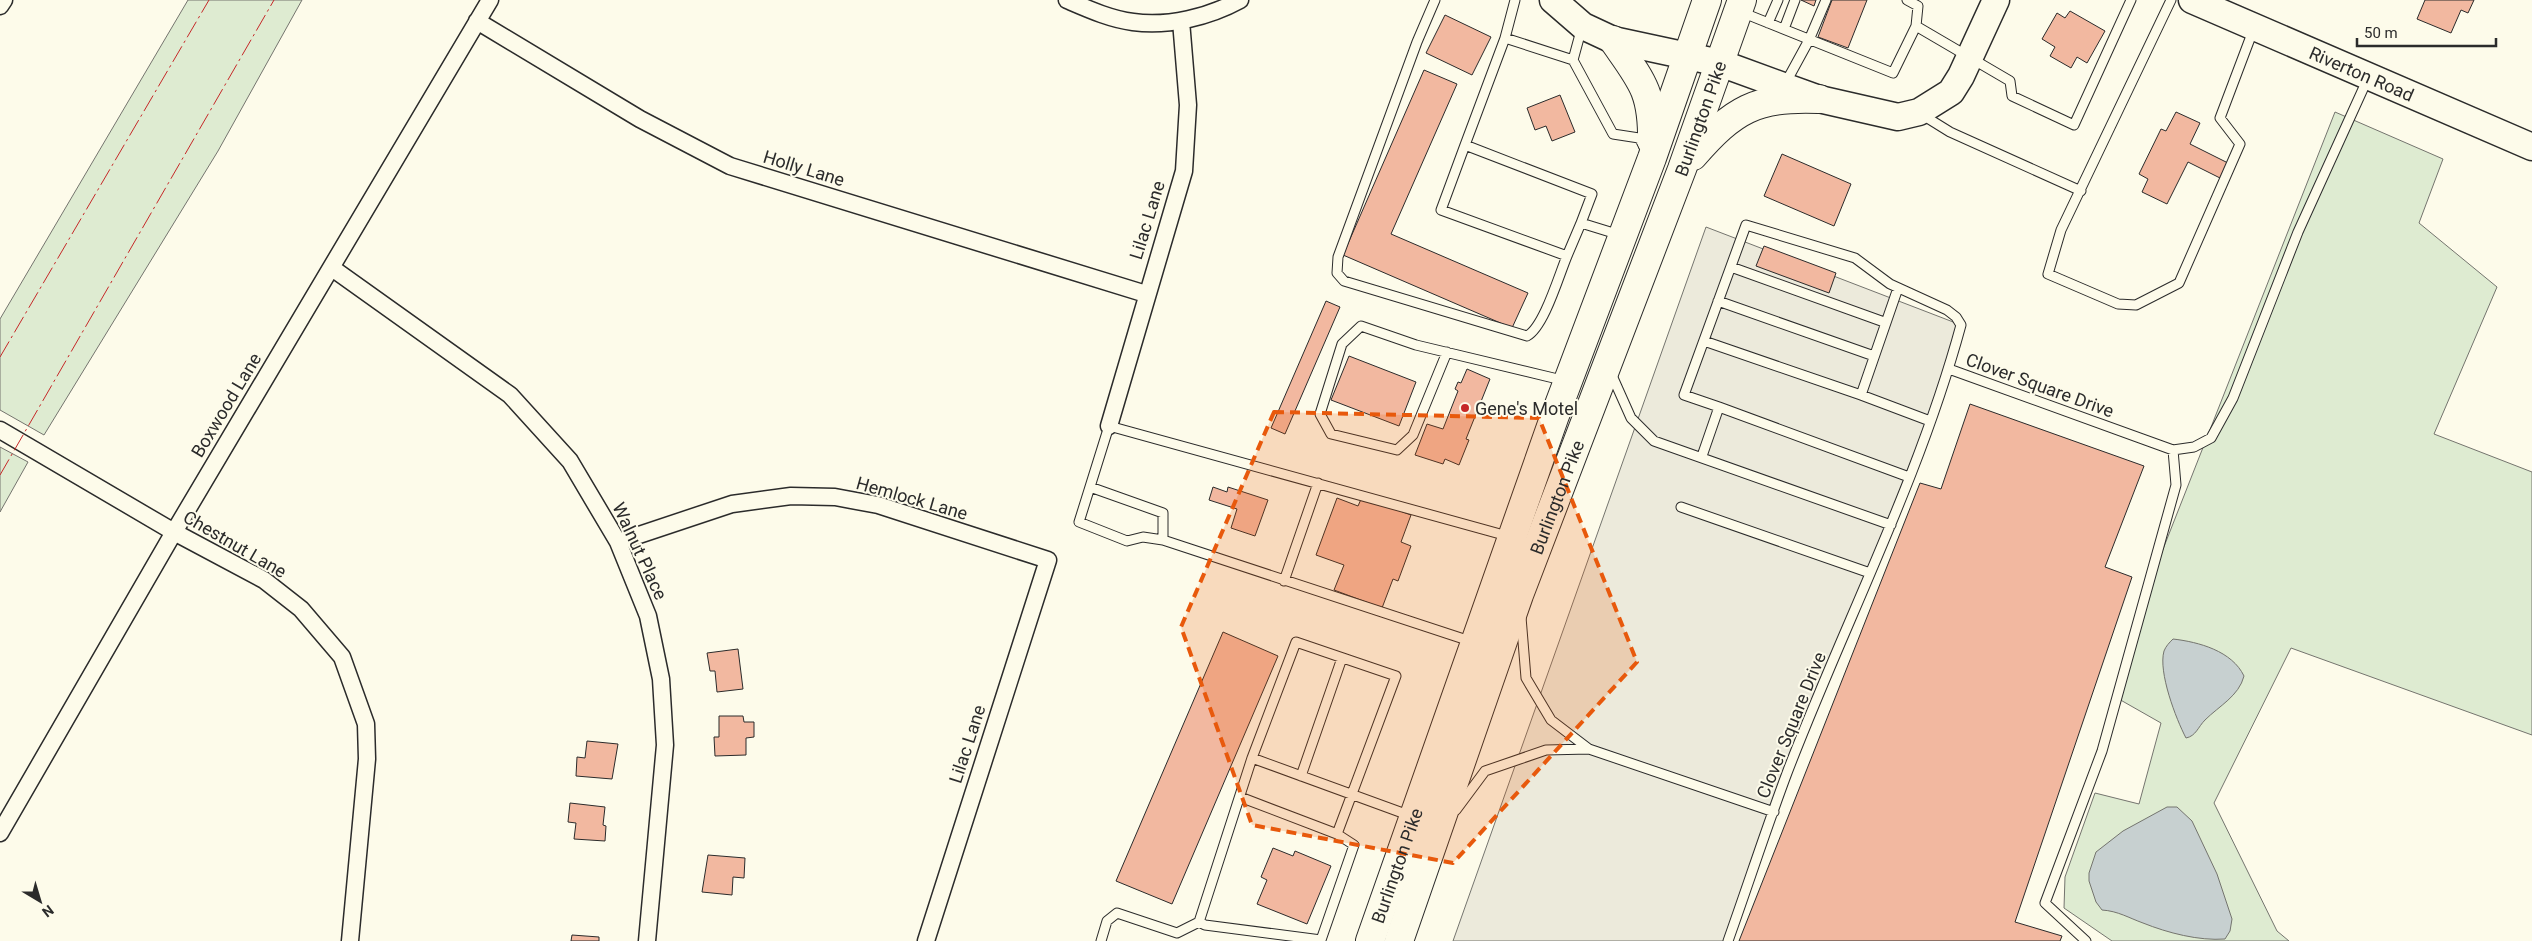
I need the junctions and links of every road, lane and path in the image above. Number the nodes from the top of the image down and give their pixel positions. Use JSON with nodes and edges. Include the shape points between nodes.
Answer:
{"nodes":[{"id":1,"x":4,"y":0,"type":"edge"},
{"id":2,"x":490,"y":0,"type":"edge"},
{"id":3,"x":1067,"y":0,"type":"edge"},
{"id":4,"x":1240,"y":0,"type":"edge"},
{"id":5,"x":1435,"y":0,"type":"edge"},
{"id":6,"x":1515,"y":0,"type":"edge"},
{"id":7,"x":1553,"y":0,"type":"edge"},
{"id":8,"x":1707,"y":0,"type":"edge"},
{"id":9,"x":1778,"y":0,"type":"edge"},
{"id":10,"x":1795,"y":0,"type":"edge"},
{"id":11,"x":1826,"y":0,"type":"edge"},
{"id":12,"x":1907,"y":0,"type":"edge"},
{"id":13,"x":1996,"y":0,"type":"edge"},
{"id":14,"x":2132,"y":0,"type":"edge"},
{"id":15,"x":2171,"y":0,"type":"edge"},
{"id":16,"x":2192,"y":0,"type":"edge"},
{"id":17,"x":1740,"y":5,"type":"edge"},
{"id":18,"x":0,"y":6,"type":"edge"},
{"id":19,"x":477,"y":21,"type":"junction"},
{"id":20,"x":1181,"y":21,"type":"junction"},
{"id":21,"x":1768,"y":23,"type":"junction"},
{"id":22,"x":1583,"y":26,"type":"junction"},
{"id":23,"x":1916,"y":26,"type":"junction"},
{"id":24,"x":2254,"y":28,"type":"junction"},
{"id":25,"x":1784,"y":30,"type":"junction"},
{"id":26,"x":1505,"y":38,"type":"junction"},
{"id":27,"x":1613,"y":40,"type":"junction"},
{"id":28,"x":1808,"y":40,"type":"junction"},
{"id":29,"x":1688,"y":56,"type":"junction"},
{"id":30,"x":1970,"y":58,"type":"junction"},
{"id":31,"x":1573,"y":60,"type":"junction"},
{"id":32,"x":1720,"y":63,"type":"junction"},
{"id":33,"x":2368,"y":77,"type":"junction"},
{"id":34,"x":1784,"y":86,"type":"junction"},
{"id":35,"x":1819,"y":99,"type":"junction"},
{"id":36,"x":1919,"y":112,"type":"junction"},
{"id":37,"x":1464,"y":145,"type":"junction"},
{"id":38,"x":2532,"y":146,"type":"edge"},
{"id":39,"x":1652,"y":158,"type":"junction"},
{"id":40,"x":1682,"y":169,"type":"junction"},
{"id":41,"x":2081,"y":190,"type":"junction"},
{"id":42,"x":1581,"y":223,"type":"junction"},
{"id":43,"x":1623,"y":236,"type":"junction"},
{"id":44,"x":1567,"y":256,"type":"junction"},
{"id":45,"x":1731,"y":267,"type":"junction"},
{"id":46,"x":332,"y":268,"type":"junction"},
{"id":47,"x":1898,"y":288,"type":"junction"},
{"id":48,"x":1146,"y":294,"type":"junction"},
{"id":49,"x":1718,"y":301,"type":"junction"},
{"id":50,"x":1884,"y":322,"type":"junction"},
{"id":51,"x":1704,"y":341,"type":"junction"},
{"id":52,"x":1447,"y":352,"type":"junction"},
{"id":53,"x":1874,"y":356,"type":"junction"},
{"id":54,"x":1607,"y":364,"type":"junction"},
{"id":55,"x":1949,"y":370,"type":"junction"},
{"id":56,"x":1568,"y":381,"type":"junction"},
{"id":57,"x":1861,"y":395,"type":"junction"},
{"id":58,"x":1719,"y":407,"type":"junction"},
{"id":59,"x":1930,"y":421,"type":"junction"},
{"id":60,"x":1108,"y":426,"type":"junction"},
{"id":61,"x":0,"y":430,"type":"edge"},
{"id":62,"x":2172,"y":450,"type":"junction"},
{"id":63,"x":1702,"y":456,"type":"junction"},
{"id":64,"x":1909,"y":477,"type":"junction"},
{"id":65,"x":1318,"y":483,"type":"junction"},
{"id":66,"x":1090,"y":487,"type":"junction"},
{"id":67,"x":1681,"y":507,"type":"dead end"},
{"id":68,"x":1891,"y":524,"type":"junction"},
{"id":69,"x":174,"y":532,"type":"junction"},
{"id":70,"x":1513,"y":537,"type":"junction"},
{"id":71,"x":1163,"y":540,"type":"junction"},
{"id":72,"x":618,"y":542,"type":"junction"},
{"id":73,"x":1048,"y":560,"type":"joint"},
{"id":74,"x":1870,"y":573,"type":"junction"},
{"id":75,"x":1284,"y":581,"type":"junction"},
{"id":76,"x":1519,"y":595,"type":"junction"},
{"id":77,"x":1475,"y":643,"type":"junction"},
{"id":78,"x":1342,"y":658,"type":"junction"},
{"id":79,"x":1589,"y":749,"type":"junction"},
{"id":80,"x":1252,"y":758,"type":"junction"},
{"id":81,"x":1301,"y":776,"type":"junction"},
{"id":82,"x":1353,"y":795,"type":"junction"},
{"id":83,"x":1240,"y":796,"type":"junction"},
{"id":84,"x":1774,"y":812,"type":"junction"},
{"id":85,"x":1414,"y":817,"type":"junction"},
{"id":86,"x":0,"y":833,"type":"edge"},
{"id":87,"x":1337,"y":834,"type":"junction"},
{"id":88,"x":1433,"y":840,"type":"junction"},
{"id":89,"x":1199,"y":922,"type":"junction"},
{"id":90,"x":350,"y":941,"type":"edge"},
{"id":91,"x":647,"y":941,"type":"edge"},
{"id":92,"x":926,"y":941,"type":"edge"},
{"id":93,"x":1101,"y":941,"type":"edge"},
{"id":94,"x":1370,"y":941,"type":"edge"},
{"id":95,"x":1399,"y":941,"type":"edge"},
{"id":96,"x":1728,"y":941,"type":"edge"},
{"id":97,"x":2086,"y":941,"type":"edge"}],
"edges":[{"from":1,"to":18,"type":"street"},
{"from":2,"to":19,"type":"street","name":"Boxwood Lane"},
{"from":3,"to":20,"type":"street","via":[[1105,16],[1134,22]]},
{"from":4,"to":20,"type":"street","via":[[1224,9]]},
{"from":5,"to":44,"type":"lane","via":[[1338,256],[1336,273],[1344,281],[1527,336],[1539,323]]},
{"from":6,"to":26,"type":"lane"},
{"from":7,"to":22,"type":"main road"},
{"from":8,"to":29,"type":"highway","name":"Burlington Pike"},
{"from":9,"to":21,"type":"lane"},
{"from":10,"to":25,"type":"lane"},
{"from":11,"to":28,"type":"lane"},
{"from":12,"to":23,"type":"lane","via":[[1918,6]]},
{"from":13,"to":30,"type":"main road"},
{"from":14,"to":30,"type":"lane","via":[[2074,125],[2012,96],[2010,81]]},
{"from":15,"to":41,"type":"lane"},
{"from":16,"to":24,"type":"main road","name":"Riverton Road"},
{"from":17,"to":21,"type":"lane"},
{"from":17,"to":32,"type":"highway","name":"Burlington Pike"},
{"from":19,"to":46,"type":"street","name":"Boxwood Lane"},
{"from":19,"to":48,"type":"street","name":"Holly Lane","via":[[640,119],[730,166]]},
{"from":20,"to":48,"type":"street","name":"Lilac Lane","via":[[1188,105],[1184,170]]},
{"from":21,"to":25,"type":"lane"},
{"from":22,"to":27,"type":"main road"},
{"from":22,"to":31,"type":"lane"},
{"from":23,"to":28,"type":"lane","via":[[1893,73]]},
{"from":23,"to":30,"type":"lane"},
{"from":24,"to":33,"type":"main road","name":"Riverton Road"},
{"from":24,"to":41,"type":"lane","via":[[2220,118],[2240,144],[2179,283],[2136,304],[2118,304],[2048,274],[2062,230]]},
{"from":25,"to":28,"type":"lane"},
{"from":26,"to":31,"type":"lane"},
{"from":26,"to":37,"type":"lane"},
{"from":27,"to":29,"type":"main road"},
{"from":27,"to":39,"type":"highway","via":[[1644,84],[1653,114]]},
{"from":28,"to":34,"type":"lane"},
{"from":29,"to":32,"type":"main road"},
{"from":29,"to":39,"type":"highway","name":"Burlington Pike"},
{"from":30,"to":36,"type":"main road","via":[[1951,92]]},
{"from":31,"to":39,"type":"lane","via":[[1613,134],[1639,138]]},
{"from":32,"to":34,"type":"main road"},
{"from":32,"to":40,"type":"highway","name":"Burlington Pike"},
{"from":33,"to":38,"type":"main road","name":"Riverton Road"},
{"from":33,"to":62,"type":"lane","name":"Clover Square Drive","via":[[2298,232],[2233,398],[2212,438],[2194,447]]},
{"from":34,"to":35,"type":"main road"},
{"from":35,"to":36,"type":"main road","via":[[1898,117]]},
{"from":35,"to":40,"type":"highway","via":[[1792,98],[1766,102],[1740,112],[1717,128]]},
{"from":36,"to":41,"type":"lane","via":[[1950,132]]},
{"from":37,"to":42,"type":"lane","via":[[1592,194]]},
{"from":37,"to":44,"type":"lane","via":[[1441,210]]},
{"from":39,"to":43,"type":"highway","name":"Burlington Pike"},
{"from":40,"to":54,"type":"highway","name":"Burlington Pike"},
{"from":42,"to":43,"type":"lane"},
{"from":42,"to":44,"type":"lane"},
{"from":43,"to":56,"type":"highway","name":"Burlington Pike"},
{"from":45,"to":47,"type":"lane","via":[[1746,225],[1855,258]]},
{"from":45,"to":49,"type":"lane"},
{"from":45,"to":50,"type":"lane"},
{"from":46,"to":69,"type":"street","name":"Boxwood Lane"},
{"from":46,"to":72,"type":"street","name":"Walnut Place","via":[[510,395],[570,462]]},
{"from":47,"to":50,"type":"lane"},
{"from":47,"to":55,"type":"lane","via":[[1956,317],[1961,325]]},
{"from":48,"to":60,"type":"street","name":"Lilac Lane"},
{"from":49,"to":51,"type":"lane"},
{"from":49,"to":53,"type":"lane"},
{"from":50,"to":53,"type":"lane"},
{"from":51,"to":57,"type":"lane"},
{"from":51,"to":58,"type":"lane","via":[[1684,395]]},
{"from":52,"to":52,"type":"lane","via":[[1361,326],[1342,344],[1320,414],[1331,434],[1397,450],[1414,435]]},
{"from":52,"to":56,"type":"lane"},
{"from":53,"to":57,"type":"lane"},
{"from":54,"to":63,"type":"lane","via":[[1632,418],[1654,441]]},
{"from":54,"to":76,"type":"highway","name":"Burlington Pike"},
{"from":55,"to":59,"type":"lane","name":"Clover Square Drive"},
{"from":55,"to":62,"type":"lane","name":"Clover Square Drive"},
{"from":56,"to":70,"type":"highway","name":"Burlington Pike"},
{"from":57,"to":59,"type":"lane"},
{"from":58,"to":63,"type":"lane"},
{"from":58,"to":64,"type":"lane"},
{"from":59,"to":64,"type":"lane","name":"Clover Square Drive"},
{"from":60,"to":65,"type":"lane"},
{"from":60,"to":66,"type":"lane"},
{"from":61,"to":69,"type":"street","name":"Chestnut Lane"},
{"from":62,"to":97,"type":"lane","via":[[2176,485],[2107,732],[2045,903]]},
{"from":63,"to":68,"type":"lane"},
{"from":64,"to":68,"type":"lane","name":"Clover Square Drive"},
{"from":65,"to":70,"type":"lane"},
{"from":65,"to":75,"type":"lane"},
{"from":66,"to":71,"type":"lane","via":[[1163,513]]},
{"from":66,"to":71,"type":"lane","via":[[1079,522],[1127,541],[1143,537]]},
{"from":67,"to":74,"type":"lane"},
{"from":68,"to":74,"type":"lane","name":"Clover Square Drive"},
{"from":69,"to":86,"type":"street","name":"Boxwood Lane"},
{"from":69,"to":90,"type":"street","name":"Chestnut Lane","via":[[264,580],[301,608],[342,657],[366,724],[367,759]]},
{"from":70,"to":77,"type":"highway","name":"Burlington Pike"},
{"from":71,"to":75,"type":"lane"},
{"from":72,"to":73,"type":"street","name":"Hemlock Lane","via":[[732,504],[792,496],[826,497],[878,505]]},
{"from":72,"to":91,"type":"street","name":"Walnut Place","via":[[648,616],[660,679],[665,745]]},
{"from":73,"to":92,"type":"street","name":"Lilac Lane"},
{"from":74,"to":84,"type":"lane","name":"Clover Square Drive"},
{"from":75,"to":77,"type":"lane"},
{"from":76,"to":79,"type":"lane","name":"Clover Square Drive","via":[[1526,678],[1551,720]]},
{"from":76,"to":88,"type":"highway","name":"Burlington Pike"},
{"from":77,"to":85,"type":"highway","name":"Burlington Pike"},
{"from":78,"to":80,"type":"lane","via":[[1296,642]]},
{"from":78,"to":81,"type":"lane"},
{"from":78,"to":82,"type":"lane","via":[[1396,676]]},
{"from":79,"to":84,"type":"lane","name":"Clover Square Drive"},
{"from":79,"to":88,"type":"lane","name":"Clover Square Drive","via":[[1546,750],[1485,771]]},
{"from":80,"to":81,"type":"lane"},
{"from":80,"to":83,"type":"lane"},
{"from":81,"to":82,"type":"lane"},
{"from":82,"to":85,"type":"lane"},
{"from":82,"to":87,"type":"lane"},
{"from":83,"to":87,"type":"lane"},
{"from":83,"to":89,"type":"lane"},
{"from":84,"to":96,"type":"lane"},
{"from":85,"to":94,"type":"highway","name":"Burlington Pike"},
{"from":87,"to":89,"type":"lane","via":[[1354,845],[1321,940]]},
{"from":88,"to":95,"type":"highway","name":"Burlington Pike"},
{"from":89,"to":93,"type":"lane","via":[[1177,933],[1117,913],[1107,921]]}]}
